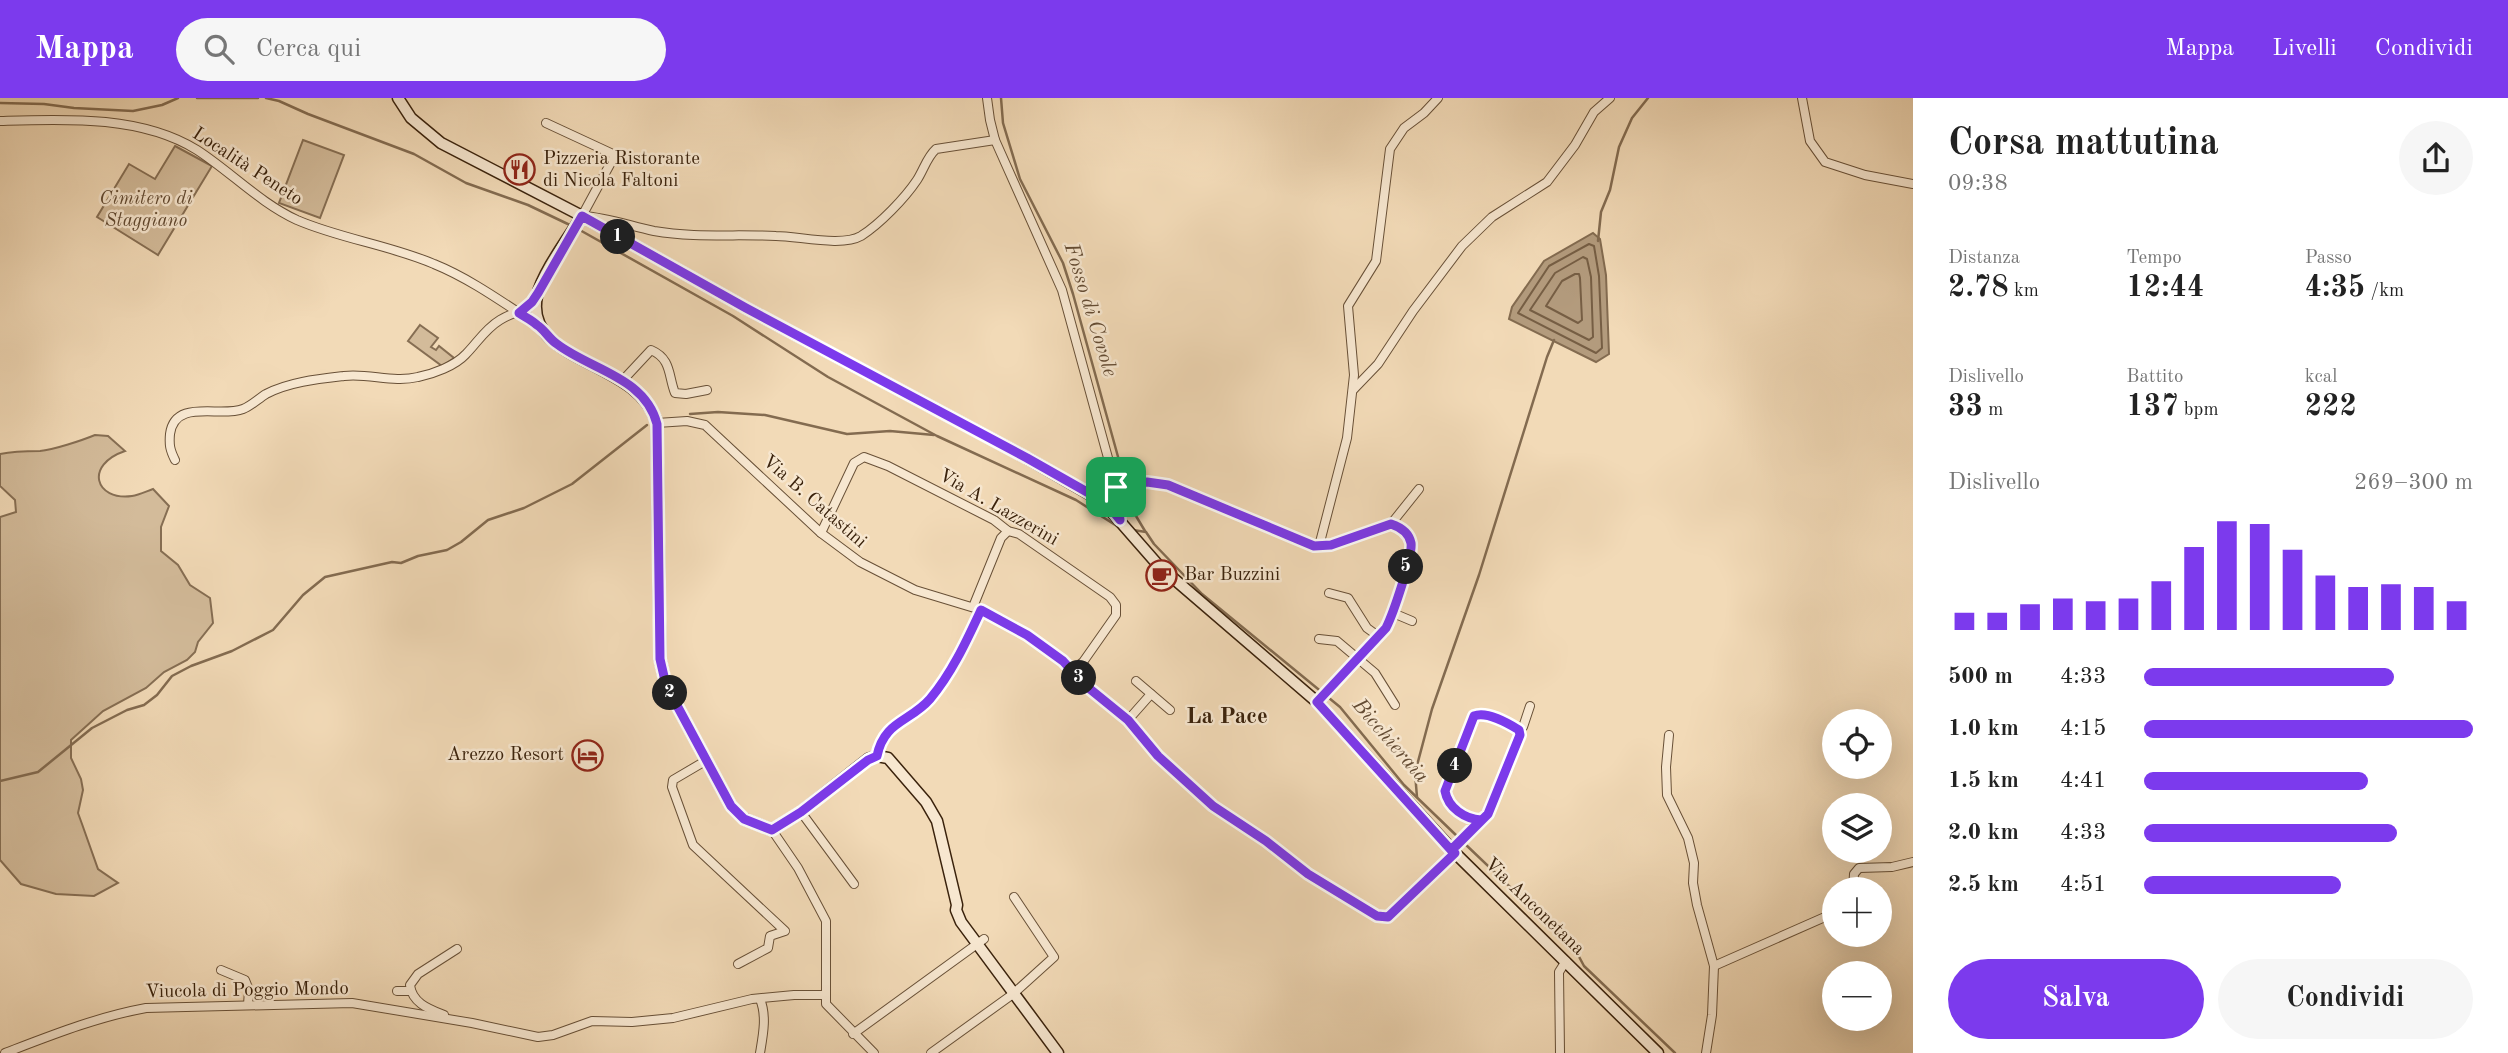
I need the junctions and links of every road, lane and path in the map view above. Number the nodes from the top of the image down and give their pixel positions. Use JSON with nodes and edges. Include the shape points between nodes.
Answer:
{"nodes":[{"id":1,"x":398,"y":98,"type":"edge"},
{"id":2,"x":987,"y":98,"type":"edge"},
{"id":3,"x":1438,"y":98,"type":"edge"},
{"id":4,"x":1610,"y":98,"type":"edge"},
{"id":5,"x":1802,"y":98,"type":"edge"},
{"id":6,"x":0,"y":121,"type":"edge"},
{"id":7,"x":546,"y":122,"type":"dead end"},
{"id":8,"x":995,"y":140,"type":"junction"},
{"id":9,"x":1913,"y":184,"type":"edge"},
{"id":10,"x":577,"y":224,"type":"junction"},
{"id":11,"x":538,"y":293,"type":"junction"},
{"id":12,"x":519,"y":313,"type":"junction"},
{"id":13,"x":539,"y":326,"type":"junction"},
{"id":14,"x":623,"y":380,"type":"junction"},
{"id":15,"x":706,"y":390,"type":"dead end"},
{"id":16,"x":1353,"y":390,"type":"junction"},
{"id":17,"x":657,"y":424,"type":"junction"},
{"id":18,"x":175,"y":460,"type":"dead end"},
{"id":19,"x":1119,"y":487,"type":"junction"},
{"id":20,"x":1419,"y":489,"type":"dead end"},
{"id":21,"x":1120,"y":520,"type":"junction"},
{"id":22,"x":1391,"y":524,"type":"junction"},
{"id":23,"x":1008,"y":531,"type":"junction"},
{"id":24,"x":821,"y":533,"type":"junction"},
{"id":25,"x":1319,"y":546,"type":"junction"},
{"id":26,"x":1329,"y":593,"type":"dead end"},
{"id":27,"x":977,"y":608,"type":"junction"},
{"id":28,"x":1393,"y":613,"type":"junction"},
{"id":29,"x":1412,"y":621,"type":"dead end"},
{"id":30,"x":1378,"y":636,"type":"junction"},
{"id":31,"x":1319,"y":639,"type":"dead end"},
{"id":32,"x":1358,"y":658,"type":"junction"},
{"id":33,"x":1073,"y":670,"type":"junction"},
{"id":34,"x":1136,"y":681,"type":"dead end"},
{"id":35,"x":1151,"y":694,"type":"junction"},
{"id":36,"x":1317,"y":702,"type":"junction"},
{"id":37,"x":1395,"y":705,"type":"dead end"},
{"id":38,"x":1530,"y":706,"type":"dead end"},
{"id":39,"x":1170,"y":710,"type":"dead end"},
{"id":40,"x":1128,"y":720,"type":"junction"},
{"id":41,"x":1519,"y":730,"type":"junction"},
{"id":42,"x":1669,"y":734,"type":"dead end"},
{"id":43,"x":877,"y":756,"type":"junction"},
{"id":44,"x":707,"y":760,"type":"junction"},
{"id":45,"x":801,"y":812,"type":"junction"},
{"id":46,"x":1481,"y":820,"type":"junction"},
{"id":47,"x":772,"y":830,"type":"junction"},
{"id":48,"x":1454,"y":850,"type":"junction"},
{"id":49,"x":1913,"y":862,"type":"edge"},
{"id":50,"x":1854,"y":877,"type":"edge"},
{"id":51,"x":854,"y":884,"type":"dead end"},
{"id":52,"x":1014,"y":897,"type":"dead end"},
{"id":53,"x":1822,"y":918,"type":"edge"},
{"id":54,"x":980,"y":941,"type":"junction"},
{"id":55,"x":457,"y":949,"type":"dead end"},
{"id":56,"x":1566,"y":961,"type":"junction"},
{"id":57,"x":738,"y":964,"type":"dead end"},
{"id":58,"x":1714,"y":966,"type":"junction"},
{"id":59,"x":221,"y":970,"type":"dead end"},
{"id":60,"x":397,"y":991,"type":"dead end"},
{"id":61,"x":411,"y":991,"type":"junction"},
{"id":62,"x":1013,"y":994,"type":"junction"},
{"id":63,"x":824,"y":995,"type":"junction"},
{"id":64,"x":760,"y":999,"type":"junction"},
{"id":65,"x":248,"y":1004,"type":"junction"},
{"id":66,"x":465,"y":1022,"type":"junction"},
{"id":67,"x":853,"y":1034,"type":"junction"},
{"id":68,"x":5,"y":1053,"type":"edge"},
{"id":69,"x":760,"y":1053,"type":"edge"},
{"id":70,"x":874,"y":1053,"type":"edge"},
{"id":71,"x":931,"y":1053,"type":"edge"},
{"id":72,"x":1058,"y":1053,"type":"edge"},
{"id":73,"x":1560,"y":1053,"type":"edge"},
{"id":74,"x":1658,"y":1053,"type":"edge"},
{"id":75,"x":1706,"y":1053,"type":"edge"}],
"edges":[{"from":1,"to":10,"type":"main road","name":"Via Anconetana","via":[[411,118],[441,143]]},
{"from":2,"to":8,"type":"street"},
{"from":3,"to":16,"type":"street","via":[[1404,128],[1390,149],[1376,261],[1348,306]]},
{"from":4,"to":16,"type":"street","via":[[1594,112],[1546,182],[1492,217],[1462,246],[1378,364]]},
{"from":5,"to":9,"type":"street","via":[[1810,141],[1825,162]]},
{"from":6,"to":12,"type":"street","name":"Località Peneto","via":[[92,122],[169,137],[222,167],[274,208],[323,230],[431,262]]},
{"from":7,"to":10,"type":"street","via":[[615,155]]},
{"from":8,"to":10,"type":"street","via":[[936,149],[898,204],[860,236],[849,239],[705,236],[656,231],[601,217]]},
{"from":8,"to":19,"type":"street","via":[[1062,290]]},
{"from":10,"to":11,"type":"main road"},
{"from":10,"to":21,"type":"main road","name":"Via Anconetana","via":[[723,295],[1038,464],[1103,502]]},
{"from":11,"to":12,"type":"street"},
{"from":11,"to":13,"type":"main road"},
{"from":12,"to":13,"type":"street","name":"Località Peneto"},
{"from":12,"to":18,"type":"street","via":[[500,319],[459,361],[419,377],[345,376],[295,384],[243,409],[192,411],[178,417],[171,429],[169,448]]},
{"from":13,"to":14,"type":"main road","via":[[555,344]]},
{"from":14,"to":15,"type":"street","via":[[651,350],[669,366],[675,393]]},
{"from":14,"to":17,"type":"main road","via":[[649,404]]},
{"from":16,"to":25,"type":"street","via":[[1347,438]]},
{"from":17,"to":24,"type":"street","name":"Via B. Catastini","via":[[687,421],[705,425]]},
{"from":17,"to":44,"type":"main road","via":[[660,659],[666,685]]},
{"from":19,"to":21,"type":"street"},
{"from":19,"to":25,"type":"street","via":[[1147,482],[1168,485]]},
{"from":20,"to":22,"type":"street"},
{"from":21,"to":36,"type":"main road","name":"Via Anconetana","via":[[1158,566]]},
{"from":22,"to":25,"type":"street"},
{"from":22,"to":28,"type":"street","via":[[1405,533],[1411,545]]},
{"from":23,"to":24,"type":"street","name":"Via A. Lazzerini","via":[[864,457],[854,463]]},
{"from":23,"to":27,"type":"street","via":[[1001,538]]},
{"from":23,"to":33,"type":"street","name":"Via A. Lazzerini","via":[[1019,534],[1116,605],[1116,614]]},
{"from":24,"to":27,"type":"street","name":"Via B. Catastini","via":[[888,578]]},
{"from":26,"to":30,"type":"street","via":[[1348,598],[1367,628]]},
{"from":27,"to":33,"type":"street","name":"Via B. Catastini","via":[[1027,635]]},
{"from":27,"to":43,"type":"street","via":[[965,644],[930,698],[885,733]]},
{"from":28,"to":29,"type":"street"},
{"from":28,"to":30,"type":"street"},
{"from":30,"to":32,"type":"street"},
{"from":31,"to":32,"type":"street","via":[[1337,641]]},
{"from":32,"to":36,"type":"street"},
{"from":32,"to":37,"type":"street","via":[[1375,673]]},
{"from":33,"to":40,"type":"street","name":"Via B. Catastini"},
{"from":34,"to":35,"type":"street"},
{"from":35,"to":39,"type":"street"},
{"from":35,"to":40,"type":"street"},
{"from":36,"to":48,"type":"main road","name":"Via Anconetana"},
{"from":38,"to":41,"type":"street","name":"Via B. Catastini"},
{"from":40,"to":48,"type":"street","name":"Via B. Catastini","via":[[1158,756],[1213,806],[1308,874],[1377,916],[1388,917]]},
{"from":41,"to":46,"type":"street","name":"Via B. Catastini","via":[[1488,814]]},
{"from":41,"to":46,"type":"street","via":[[1482,713],[1474,716],[1445,791],[1465,817]]},
{"from":42,"to":58,"type":"street","via":[[1667,795],[1688,838],[1697,905]]},
{"from":43,"to":45,"type":"main road"},
{"from":43,"to":54,"type":"main road","via":[[895,765],[937,821],[956,910]]},
{"from":44,"to":47,"type":"main road","via":[[738,814]]},
{"from":44,"to":57,"type":"street","via":[[673,780],[693,845],[785,931],[770,936],[768,948]]},
{"from":45,"to":47,"type":"main road"},
{"from":45,"to":51,"type":"street"},
{"from":46,"to":48,"type":"street","name":"Via B. Catastini"},
{"from":47,"to":63,"type":"street","via":[[826,920]]},
{"from":48,"to":56,"type":"main road","name":"Via Anconetana"},
{"from":49,"to":50,"type":"street","via":[[1859,868]]},
{"from":52,"to":62,"type":"street","via":[[1054,957]]},
{"from":53,"to":58,"type":"street"},
{"from":54,"to":62,"type":"main road"},
{"from":54,"to":67,"type":"street"},
{"from":55,"to":61,"type":"street","via":[[418,974]]},
{"from":56,"to":73,"type":"street","via":[[1559,972]]},
{"from":56,"to":74,"type":"main road","name":"Via Anconetana"},
{"from":58,"to":75,"type":"street"},
{"from":59,"to":65,"type":"street","via":[[245,980]]},
{"from":60,"to":61,"type":"street"},
{"from":61,"to":66,"type":"street","via":[[424,1006]]},
{"from":62,"to":71,"type":"street"},
{"from":62,"to":72,"type":"main road"},
{"from":63,"to":64,"type":"street","name":"Viucola di Poggio Mondo"},
{"from":63,"to":67,"type":"street","via":[[828,1009]]},
{"from":64,"to":66,"type":"street","name":"Viucola di Poggio Mondo","via":[[673,1018],[592,1021],[538,1037]]},
{"from":64,"to":69,"type":"street","via":[[764,1022]]},
{"from":65,"to":66,"type":"street","name":"Viucola di Poggio Mondo","via":[[352,1003]]},
{"from":65,"to":68,"type":"street","name":"Viucola di Poggio Mondo","via":[[118,1013]]},
{"from":67,"to":70,"type":"street"}]}
